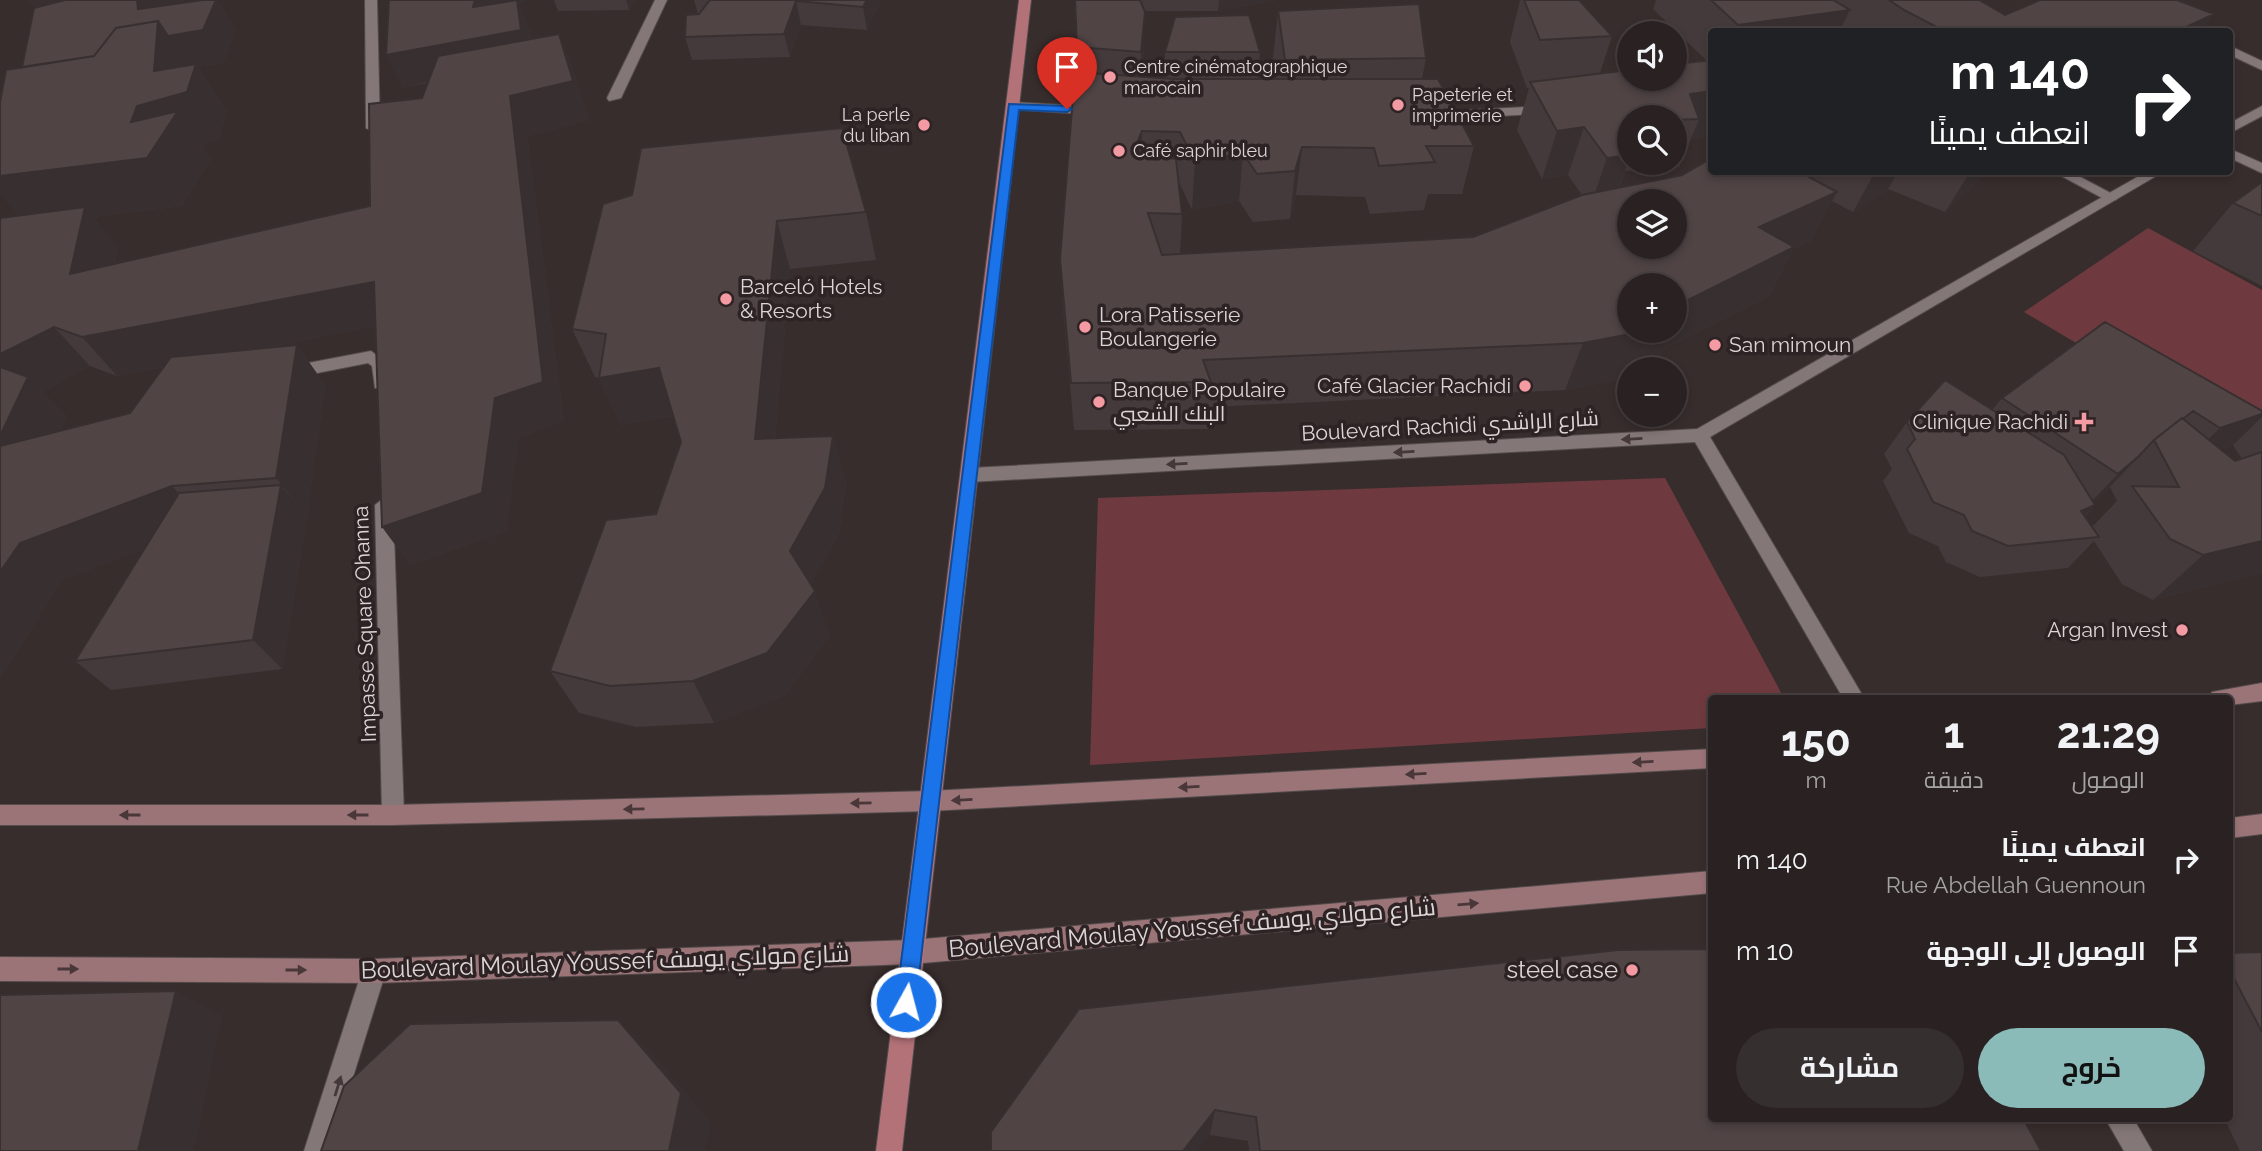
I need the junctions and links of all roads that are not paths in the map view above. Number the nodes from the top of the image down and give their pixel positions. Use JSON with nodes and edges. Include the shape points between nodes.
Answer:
{"nodes":[{"id":1,"x":371,"y":0,"type":"edge"},
{"id":2,"x":661,"y":0,"type":"edge"},
{"id":3,"x":1025,"y":0,"type":"edge"},
{"id":4,"x":2233,"y":52,"type":"edge"},
{"id":5,"x":2262,"y":66,"type":"edge"},
{"id":6,"x":614,"y":98,"type":"dead end"},
{"id":7,"x":1013,"y":106,"type":"junction"},
{"id":8,"x":1567,"y":108,"type":"edge"},
{"id":9,"x":2262,"y":110,"type":"edge"},
{"id":10,"x":1107,"y":111,"type":"edge"},
{"id":11,"x":1420,"y":117,"type":"edge"},
{"id":12,"x":2233,"y":127,"type":"edge"},
{"id":13,"x":374,"y":149,"type":"edge"},
{"id":14,"x":2233,"y":154,"type":"edge"},
{"id":15,"x":2262,"y":169,"type":"edge"},
{"id":16,"x":2067,"y":175,"type":"edge"},
{"id":17,"x":2151,"y":175,"type":"edge"},
{"id":18,"x":2111,"y":197,"type":"junction"},
{"id":19,"x":271,"y":377,"type":"edge"},
{"id":20,"x":382,"y":405,"type":"edge"},
{"id":21,"x":1700,"y":435,"type":"junction"},
{"id":22,"x":970,"y":475,"type":"junction"},
{"id":23,"x":384,"y":487,"type":"edge"},
{"id":24,"x":2262,"y":692,"type":"edge"},
{"id":25,"x":1852,"y":695,"type":"edge"},
{"id":26,"x":2233,"y":696,"type":"edge"},
{"id":27,"x":1708,"y":758,"type":"edge"},
{"id":28,"x":930,"y":802,"type":"junction"},
{"id":29,"x":0,"y":815,"type":"edge"},
{"id":30,"x":393,"y":815,"type":"junction"},
{"id":31,"x":2262,"y":824,"type":"edge"},
{"id":32,"x":2233,"y":828,"type":"edge"},
{"id":33,"x":1708,"y":883,"type":"edge"},
{"id":34,"x":912,"y":952,"type":"junction"},
{"id":35,"x":0,"y":969,"type":"edge"},
{"id":36,"x":374,"y":971,"type":"junction"},
{"id":37,"x":2121,"y":1122,"type":"edge"},
{"id":38,"x":317,"y":1151,"type":"edge"},
{"id":39,"x":889,"y":1151,"type":"edge"},
{"id":40,"x":2139,"y":1151,"type":"edge"}],
"edges":[{"from":1,"to":13,"type":"street"},
{"from":2,"to":6,"type":"street"},
{"from":3,"to":7,"type":"main road"},
{"from":4,"to":5,"type":"street"},
{"from":7,"to":10,"type":"street"},
{"from":7,"to":22,"type":"main road"},
{"from":8,"to":11,"type":"street"},
{"from":9,"to":12,"type":"street"},
{"from":14,"to":15,"type":"street"},
{"from":16,"to":18,"type":"street"},
{"from":17,"to":18,"type":"street","name":"Boulevard Rachidi شارع الراشدي"},
{"from":18,"to":21,"type":"street","name":"Boulevard Rachidi شارع الراشدي"},
{"from":19,"to":20,"type":"street","via":[[371,357],[380,364]]},
{"from":21,"to":22,"type":"street","name":"Boulevard Rachidi شارع الراشدي","one_way":true},
{"from":21,"to":25,"type":"street"},
{"from":22,"to":28,"type":"main road"},
{"from":23,"to":30,"type":"street","name":"Impasse Square Ohanna"},
{"from":24,"to":26,"type":"main road"},
{"from":27,"to":28,"type":"main road","one_way":true},
{"from":28,"to":30,"type":"main road","one_way":true},
{"from":28,"to":34,"type":"main road"},
{"from":30,"to":29,"type":"main road","one_way":true},
{"from":31,"to":32,"type":"main road"},
{"from":34,"to":33,"type":"main road","name":"Boulevard Moulay Youssef شارع مولاي يوسف","one_way":true},
{"from":34,"to":36,"type":"main road","name":"Boulevard Moulay Youssef شارع مولاي يوسف"},
{"from":34,"to":39,"type":"main road"},
{"from":35,"to":36,"type":"main road","name":"Boulevard Moulay Youssef شارع مولاي يوسف","one_way":true},
{"from":38,"to":36,"type":"street","one_way":true},
{"from":37,"to":40,"type":"street"}]}
